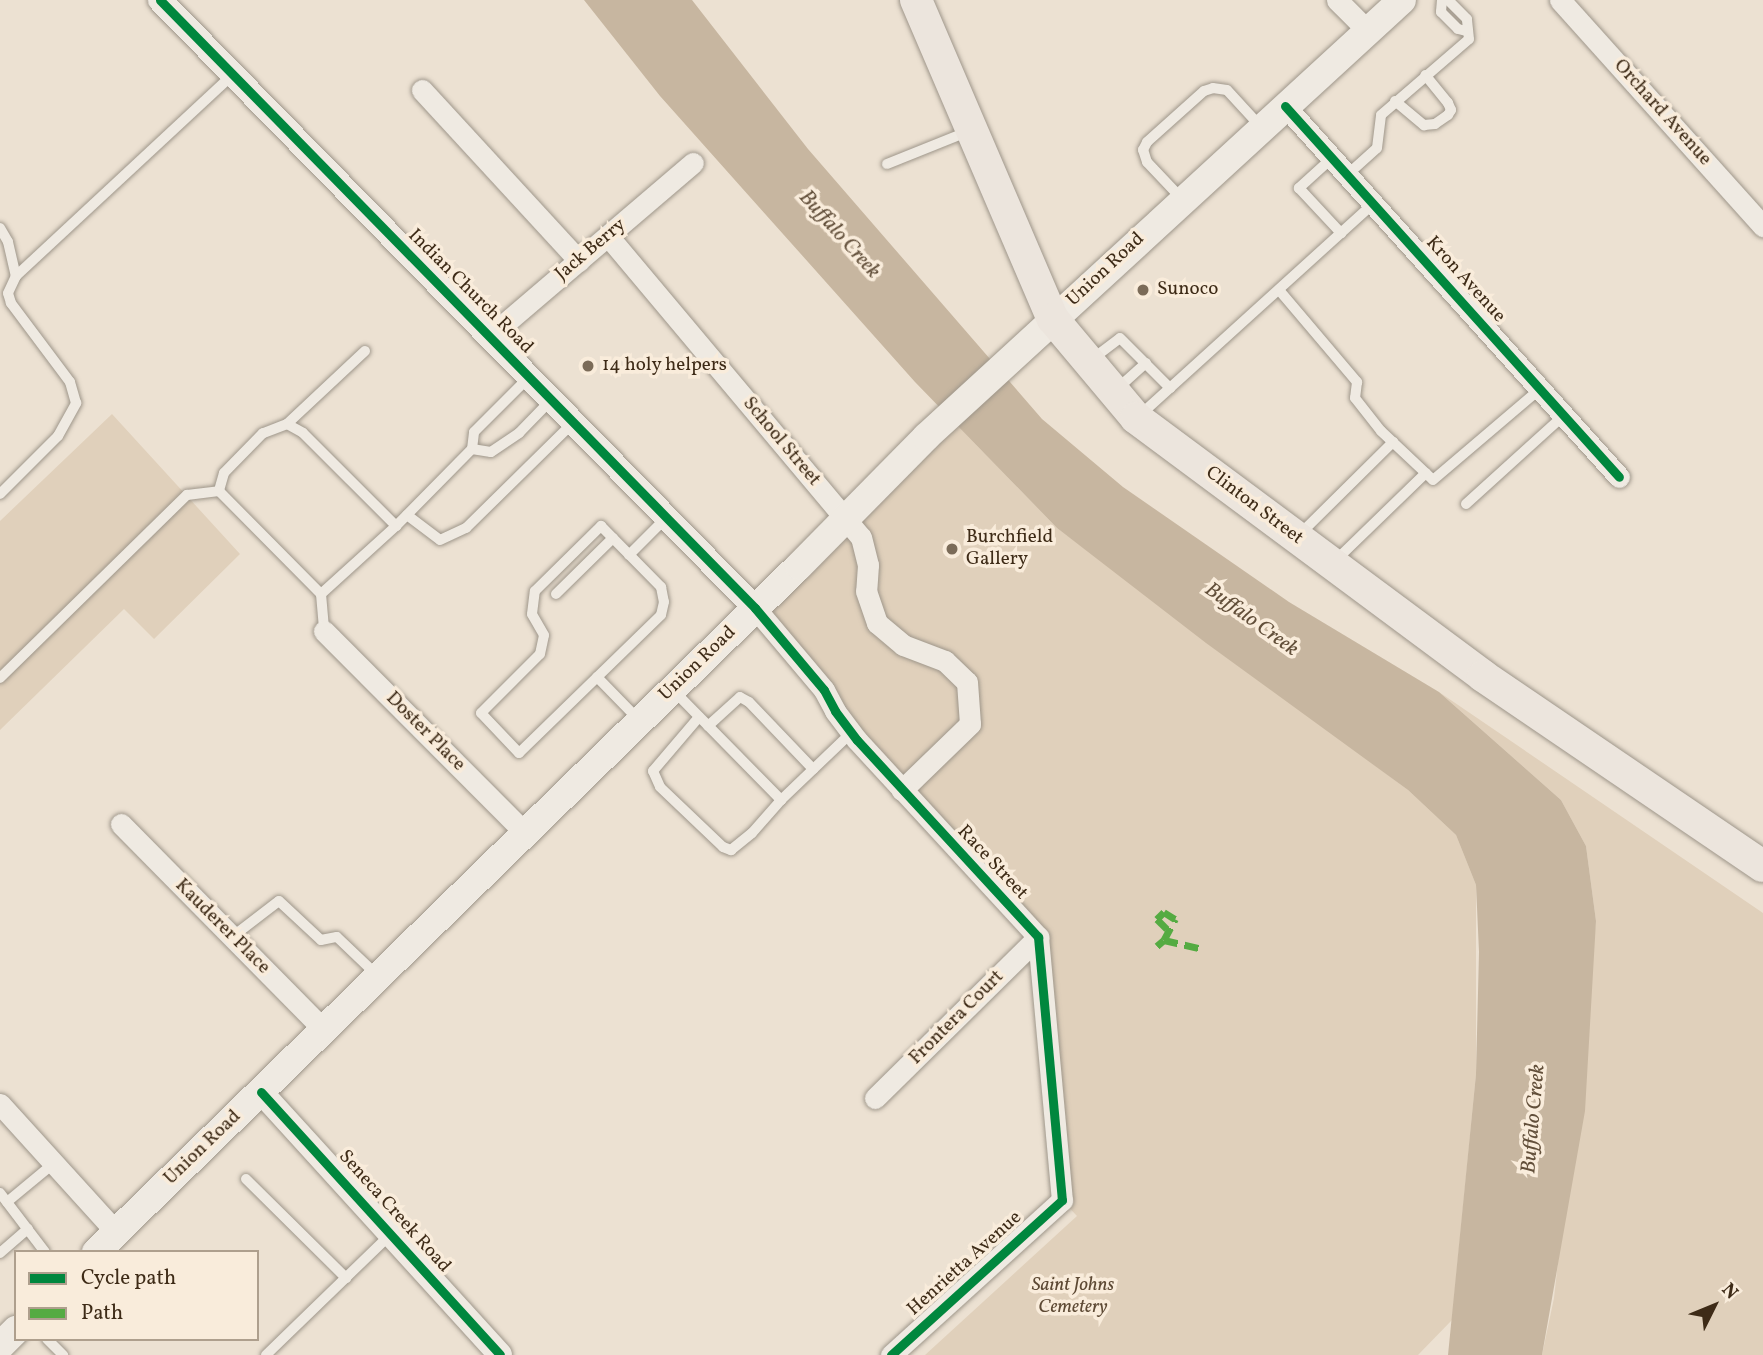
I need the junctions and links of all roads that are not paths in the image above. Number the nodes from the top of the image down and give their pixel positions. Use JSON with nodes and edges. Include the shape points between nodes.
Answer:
{"nodes":[{"id":1,"x":160,"y":0,"type":"edge"},
{"id":2,"x":916,"y":0,"type":"edge"},
{"id":3,"x":1338,"y":0,"type":"edge"},
{"id":4,"x":1402,"y":0,"type":"edge"},
{"id":5,"x":1445,"y":0,"type":"edge"},
{"id":6,"x":1560,"y":0,"type":"edge"},
{"id":7,"x":1368,"y":31,"type":"junction"},
{"id":8,"x":232,"y":75,"type":"junction"},
{"id":9,"x":1424,"y":75,"type":"junction"},
{"id":10,"x":422,"y":90,"type":"dead end"},
{"id":11,"x":1395,"y":101,"type":"junction"},
{"id":12,"x":1285,"y":106,"type":"junction"},
{"id":13,"x":1262,"y":127,"type":"junction"},
{"id":14,"x":972,"y":130,"type":"junction"},
{"id":15,"x":1332,"y":158,"type":"junction"},
{"id":16,"x":694,"y":163,"type":"dead end"},
{"id":17,"x":887,"y":164,"type":"dead end"},
{"id":18,"x":1347,"y":175,"type":"junction"},
{"id":19,"x":1182,"y":199,"type":"junction"},
{"id":20,"x":1373,"y":204,"type":"junction"},
{"id":21,"x":1763,"y":226,"type":"edge"},
{"id":22,"x":0,"y":228,"type":"edge"},
{"id":23,"x":1341,"y":233,"type":"junction"},
{"id":24,"x":608,"y":236,"type":"junction"},
{"id":25,"x":579,"y":261,"type":"junction"},
{"id":26,"x":16,"y":276,"type":"junction"},
{"id":27,"x":1279,"y":290,"type":"junction"},
{"id":28,"x":1053,"y":319,"type":"junction"},
{"id":29,"x":489,"y":337,"type":"junction"},
{"id":30,"x":365,"y":351,"type":"dead end"},
{"id":31,"x":1089,"y":362,"type":"junction"},
{"id":32,"x":1146,"y":363,"type":"junction"},
{"id":33,"x":529,"y":377,"type":"junction"},
{"id":34,"x":1170,"y":388,"type":"junction"},
{"id":35,"x":1540,"y":389,"type":"junction"},
{"id":36,"x":1114,"y":391,"type":"junction"},
{"id":37,"x":552,"y":399,"type":"junction"},
{"id":38,"x":1564,"y":415,"type":"junction"},
{"id":39,"x":1136,"y":418,"type":"junction"},
{"id":40,"x":574,"y":422,"type":"junction"},
{"id":41,"x":286,"y":424,"type":"junction"},
{"id":42,"x":1393,"y":442,"type":"junction"},
{"id":43,"x":472,"y":449,"type":"junction"},
{"id":44,"x":1430,"y":476,"type":"junction"},
{"id":45,"x":1619,"y":477,"type":"dead end"},
{"id":46,"x":219,"y":491,"type":"junction"},
{"id":47,"x":0,"y":495,"type":"edge"},
{"id":48,"x":1465,"y":504,"type":"dead end"},
{"id":49,"x":407,"y":515,"type":"junction"},
{"id":50,"x":667,"y":517,"type":"junction"},
{"id":51,"x":846,"y":520,"type":"junction"},
{"id":52,"x":396,"y":526,"type":"junction"},
{"id":53,"x":1296,"y":537,"type":"junction"},
{"id":54,"x":613,"y":538,"type":"junction"},
{"id":55,"x":629,"y":555,"type":"junction"},
{"id":56,"x":1332,"y":564,"type":"junction"},
{"id":57,"x":321,"y":594,"type":"junction"},
{"id":58,"x":556,"y":594,"type":"dead end"},
{"id":59,"x":755,"y":608,"type":"junction"},
{"id":60,"x":324,"y":631,"type":"joint"},
{"id":61,"x":597,"y":677,"type":"junction"},
{"id":62,"x":0,"y":678,"type":"edge"},
{"id":63,"x":672,"y":689,"type":"junction"},
{"id":64,"x":699,"y":717,"type":"junction"},
{"id":65,"x":640,"y":721,"type":"junction"},
{"id":66,"x":708,"y":726,"type":"junction"},
{"id":67,"x":851,"y":733,"type":"junction"},
{"id":68,"x":813,"y":769,"type":"junction"},
{"id":69,"x":902,"y":790,"type":"junction"},
{"id":70,"x":780,"y":800,"type":"junction"},
{"id":71,"x":121,"y":824,"type":"dead end"},
{"id":72,"x":525,"y":833,"type":"junction"},
{"id":73,"x":1763,"y":866,"type":"edge"},
{"id":74,"x":232,"y":937,"type":"junction"},
{"id":75,"x":1038,"y":937,"type":"junction"},
{"id":76,"x":378,"y":976,"type":"junction"},
{"id":77,"x":323,"y":1029,"type":"junction"},
{"id":78,"x":261,"y":1091,"type":"junction"},
{"id":79,"x":875,"y":1098,"type":"dead end"},
{"id":80,"x":0,"y":1104,"type":"edge"},
{"id":81,"x":54,"y":1163,"type":"junction"},
{"id":82,"x":246,"y":1179,"type":"dead end"},
{"id":83,"x":4,"y":1198,"type":"edge"},
{"id":84,"x":28,"y":1229,"type":"junction"},
{"id":85,"x":117,"y":1232,"type":"junction"},
{"id":86,"x":391,"y":1235,"type":"junction"},
{"id":87,"x":44,"y":1250,"type":"edge"},
{"id":88,"x":98,"y":1250,"type":"edge"},
{"id":89,"x":0,"y":1253,"type":"edge"},
{"id":90,"x":346,"y":1278,"type":"junction"},
{"id":91,"x":14,"y":1332,"type":"edge"},
{"id":92,"x":49,"y":1341,"type":"edge"},
{"id":93,"x":0,"y":1346,"type":"edge"},
{"id":94,"x":904,"y":1351,"type":"edge"},
{"id":95,"x":63,"y":1355,"type":"edge"},
{"id":96,"x":266,"y":1355,"type":"edge"},
{"id":97,"x":500,"y":1355,"type":"edge"}],
"edges":[{"from":1,"to":8,"type":"street","name":"Indian Church Road"},
{"from":2,"to":14,"type":"main road","name":"Clinton Street"},
{"from":3,"to":7,"type":"street"},
{"from":4,"to":7,"type":"main road","name":"Union Road"},
{"from":5,"to":9,"type":"lane","via":[[1466,19],[1469,39]]},
{"from":6,"to":21,"type":"street","name":"Orchard Avenue"},
{"from":7,"to":12,"type":"main road","name":"Union Road"},
{"from":8,"to":26,"type":"lane"},
{"from":8,"to":29,"type":"street","name":"Indian Church Road"},
{"from":9,"to":11,"type":"lane"},
{"from":9,"to":11,"type":"lane","via":[[1448,103],[1448,116],[1424,125]]},
{"from":10,"to":25,"type":"street"},
{"from":11,"to":18,"type":"lane","via":[[1381,115],[1377,148]]},
{"from":12,"to":13,"type":"main road","name":"Union Road"},
{"from":12,"to":15,"type":"street","name":"Kron Avenue"},
{"from":13,"to":19,"type":"main road","name":"Union Road"},
{"from":13,"to":19,"type":"lane","via":[[1227,90],[1213,88],[1147,142],[1143,150],[1147,162]]},
{"from":14,"to":17,"type":"lane"},
{"from":14,"to":28,"type":"main road","name":"Clinton Street"},
{"from":15,"to":18,"type":"street","name":"Kron Avenue"},
{"from":15,"to":23,"type":"lane","via":[[1299,188]]},
{"from":16,"to":24,"type":"street","name":"Jack Berry"},
{"from":18,"to":20,"type":"street","name":"Kron Avenue"},
{"from":19,"to":28,"type":"main road","name":"Union Road"},
{"from":20,"to":23,"type":"lane"},
{"from":20,"to":35,"type":"street","name":"Kron Avenue"},
{"from":22,"to":26,"type":"lane"},
{"from":23,"to":27,"type":"lane"},
{"from":24,"to":25,"type":"street","name":"Jack Berry"},
{"from":24,"to":51,"type":"street","name":"School Street"},
{"from":25,"to":29,"type":"street","name":"Jack Berry"},
{"from":26,"to":47,"type":"lane","via":[[8,293],[10,303],[70,382],[76,403],[58,436]]},
{"from":27,"to":34,"type":"lane"},
{"from":27,"to":42,"type":"lane","via":[[1357,382],[1355,398]]},
{"from":28,"to":31,"type":"main road","name":"Clinton Street"},
{"from":28,"to":51,"type":"main road","name":"Union Road","via":[[926,437]]},
{"from":29,"to":33,"type":"street","name":"Indian Church Road"},
{"from":30,"to":41,"type":"lane"},
{"from":31,"to":32,"type":"lane","via":[[1120,338]]},
{"from":31,"to":36,"type":"main road","name":"Clinton Street"},
{"from":32,"to":34,"type":"lane"},
{"from":32,"to":36,"type":"lane"},
{"from":33,"to":37,"type":"street","name":"Indian Church Road"},
{"from":33,"to":43,"type":"lane","via":[[474,432]]},
{"from":34,"to":39,"type":"lane"},
{"from":35,"to":38,"type":"street","name":"Kron Avenue"},
{"from":35,"to":44,"type":"lane"},
{"from":36,"to":39,"type":"main road","name":"Clinton Street"},
{"from":37,"to":40,"type":"street","name":"Indian Church Road"},
{"from":37,"to":43,"type":"lane","via":[[519,433],[491,452]]},
{"from":38,"to":45,"type":"street","name":"Kron Avenue"},
{"from":38,"to":48,"type":"lane"},
{"from":39,"to":53,"type":"main road","name":"Clinton Street"},
{"from":40,"to":49,"type":"lane","via":[[466,528],[440,540]]},
{"from":40,"to":50,"type":"street","name":"Indian Church Road"},
{"from":41,"to":46,"type":"lane","via":[[263,433],[224,473]]},
{"from":41,"to":52,"type":"lane","via":[[303,433]]},
{"from":42,"to":44,"type":"lane"},
{"from":42,"to":53,"type":"lane"},
{"from":43,"to":49,"type":"lane"},
{"from":44,"to":56,"type":"lane"},
{"from":46,"to":57,"type":"lane"},
{"from":46,"to":62,"type":"lane","via":[[187,495]]},
{"from":49,"to":52,"type":"lane"},
{"from":50,"to":55,"type":"lane"},
{"from":50,"to":59,"type":"street","name":"Indian Church Road"},
{"from":51,"to":59,"type":"main road","name":"Union Road"},
{"from":51,"to":69,"type":"street","name":"School Street","via":[[865,547],[866,591],[877,623],[903,645],[945,661],[967,682],[970,724]]},
{"from":52,"to":57,"type":"lane"},
{"from":53,"to":56,"type":"main road","name":"Clinton Street"},
{"from":54,"to":55,"type":"lane"},
{"from":54,"to":58,"type":"lane"},
{"from":54,"to":61,"type":"lane","via":[[601,526],[535,591],[533,614],[544,635],[540,654],[481,713],[519,753]]},
{"from":55,"to":61,"type":"lane","via":[[661,587],[661,615]]},
{"from":56,"to":73,"type":"main road","name":"Clinton Street","via":[[1483,676]]},
{"from":57,"to":60,"type":"lane"},
{"from":59,"to":63,"type":"main road","name":"Union Road"},
{"from":59,"to":67,"type":"street","name":"Race Street","via":[[824,691]]},
{"from":60,"to":72,"type":"street","name":"Doster Place"},
{"from":61,"to":65,"type":"lane"},
{"from":63,"to":64,"type":"lane"},
{"from":63,"to":65,"type":"main road","name":"Union Road"},
{"from":64,"to":66,"type":"lane"},
{"from":64,"to":70,"type":"lane","via":[[653,771],[660,787],[731,850]]},
{"from":65,"to":72,"type":"main road","name":"Union Road"},
{"from":66,"to":68,"type":"lane","via":[[740,696]]},
{"from":66,"to":70,"type":"lane"},
{"from":67,"to":68,"type":"lane"},
{"from":67,"to":69,"type":"street","name":"Race Street"},
{"from":68,"to":70,"type":"lane"},
{"from":69,"to":75,"type":"street","name":"Race Street"},
{"from":71,"to":74,"type":"street","name":"Kauderer Place"},
{"from":72,"to":76,"type":"main road","name":"Union Road"},
{"from":74,"to":76,"type":"lane","via":[[279,901],[321,940],[337,937]]},
{"from":74,"to":77,"type":"street","name":"Kauderer Place"},
{"from":75,"to":79,"type":"street","name":"Frontera Court"},
{"from":75,"to":94,"type":"street","name":"Henrietta Avenue","via":[[1062,1200]]},
{"from":76,"to":77,"type":"main road","name":"Union Road"},
{"from":77,"to":78,"type":"main road","name":"Union Road"},
{"from":78,"to":85,"type":"main road","name":"Union Road"},
{"from":78,"to":86,"type":"street","name":"Seneca Creek Road"},
{"from":80,"to":81,"type":"street"},
{"from":81,"to":83,"type":"lane"},
{"from":81,"to":85,"type":"street"},
{"from":82,"to":90,"type":"lane"},
{"from":83,"to":84,"type":"lane"},
{"from":84,"to":87,"type":"lane"},
{"from":84,"to":89,"type":"lane"},
{"from":85,"to":88,"type":"main road","name":"Union Road"},
{"from":86,"to":90,"type":"lane"},
{"from":86,"to":97,"type":"street","name":"Seneca Creek Road"},
{"from":90,"to":96,"type":"lane"},
{"from":91,"to":93,"type":"main road"},
{"from":92,"to":95,"type":"lane"}]}
